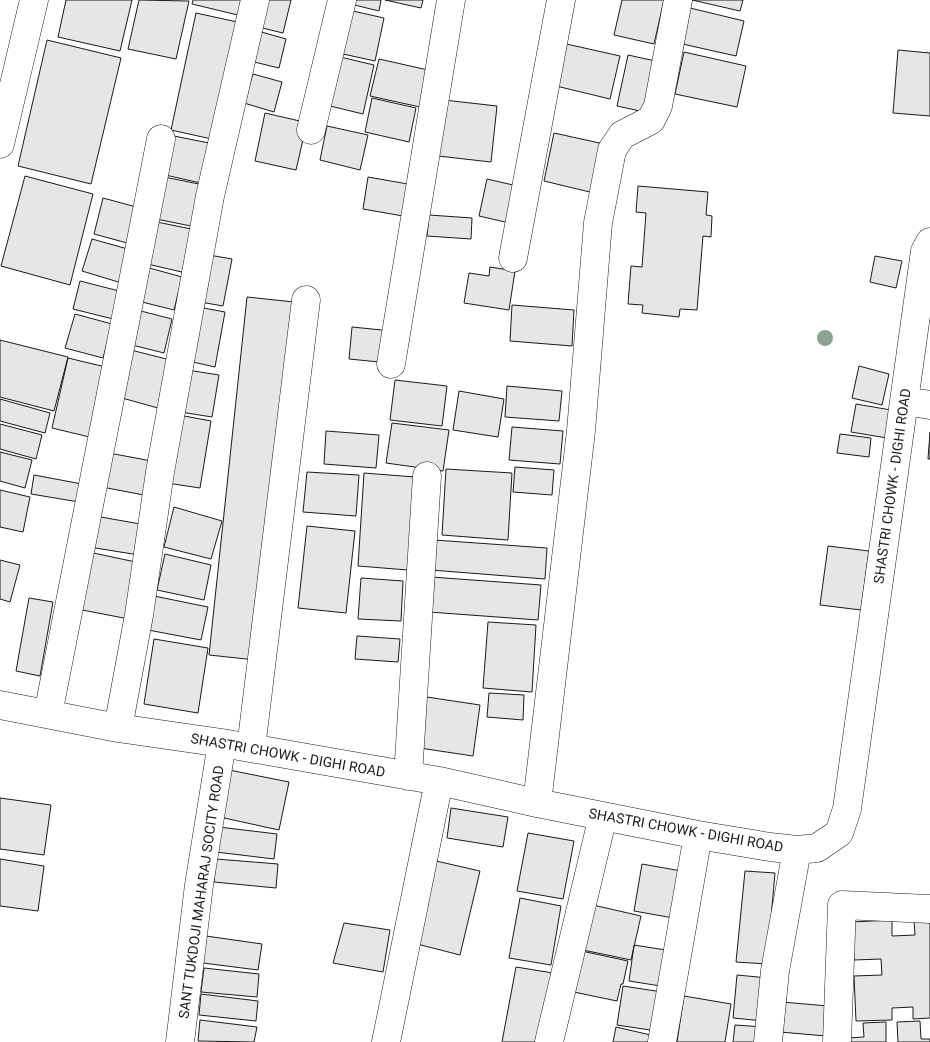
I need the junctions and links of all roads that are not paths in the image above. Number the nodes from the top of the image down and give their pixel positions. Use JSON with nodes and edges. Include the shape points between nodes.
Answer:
{"nodes":[{"id":1,"x":34,"y":0,"type":"edge"},
{"id":2,"x":255,"y":0,"type":"edge"},
{"id":3,"x":342,"y":0,"type":"edge"},
{"id":4,"x":451,"y":0,"type":"edge"},
{"id":5,"x":561,"y":0,"type":"edge"},
{"id":6,"x":678,"y":0,"type":"edge"},
{"id":7,"x":311,"y":130,"type":"dead end"},
{"id":8,"x":161,"y":140,"type":"dead end"},
{"id":9,"x":0,"y":144,"type":"edge"},
{"id":10,"x":930,"y":242,"type":"edge"},
{"id":11,"x":513,"y":258,"type":"dead end"},
{"id":12,"x":306,"y":300,"type":"dead end"},
{"id":13,"x":391,"y":364,"type":"dead end"},
{"id":14,"x":917,"y":403,"type":"edge"},
{"id":15,"x":427,"y":476,"type":"dead end"},
{"id":16,"x":0,"y":705,"type":"edge"},
{"id":17,"x":48,"y":714,"type":"junction"},
{"id":18,"x":118,"y":728,"type":"junction"},
{"id":19,"x":222,"y":743,"type":"junction"},
{"id":20,"x":251,"y":748,"type":"junction"},
{"id":21,"x":408,"y":776,"type":"junction"},
{"id":22,"x":439,"y":780,"type":"junction"},
{"id":23,"x":537,"y":803,"type":"junction"},
{"id":24,"x":603,"y":816,"type":"junction"},
{"id":25,"x":698,"y":835,"type":"junction"},
{"id":26,"x":797,"y":850,"type":"junction"},
{"id":27,"x":930,"y":909,"type":"edge"},
{"id":28,"x":180,"y":1042,"type":"edge"},
{"id":29,"x":386,"y":1042,"type":"edge"},
{"id":30,"x":550,"y":1042,"type":"edge"},
{"id":31,"x":662,"y":1042,"type":"edge"},
{"id":32,"x":768,"y":1042,"type":"edge"},
{"id":33,"x":837,"y":1042,"type":"edge"}],
"edges":[{"from":1,"to":9,"type":"street"},
{"from":2,"to":18,"type":"street","via":[[210,196],[160,472],[140,616]]},
{"from":3,"to":7,"type":"street"},
{"from":4,"to":13,"type":"street"},
{"from":5,"to":11,"type":"street"},
{"from":6,"to":23,"type":"street","via":[[658,106],[651,120],[622,135],[612,150],[598,223],[581,431]]},
{"from":8,"to":17,"type":"street"},
{"from":10,"to":14,"type":"street","name":"SHASTRI CHOWK - DIGHI ROAD","via":[[926,251]]},
{"from":12,"to":20,"type":"street"},
{"from":14,"to":26,"type":"street","name":"SHASTRI CHOWK - DIGHI ROAD","via":[[847,809],[839,833],[817,848]]},
{"from":15,"to":21,"type":"street"},
{"from":16,"to":17,"type":"street","name":"SHASTRI CHOWK - DIGHI ROAD"},
{"from":17,"to":18,"type":"street","name":"SHASTRI CHOWK - DIGHI ROAD"},
{"from":18,"to":19,"type":"street","name":"SHASTRI CHOWK - DIGHI ROAD"},
{"from":19,"to":20,"type":"street","name":"SHASTRI CHOWK - DIGHI ROAD"},
{"from":19,"to":28,"type":"street","name":"SANT TUKDOJI MAHARAJ SOCITY ROAD","via":[[199,885]]},
{"from":20,"to":21,"type":"street","name":"SHASTRI CHOWK - DIGHI ROAD"},
{"from":21,"to":22,"type":"street","name":"SHASTRI CHOWK - DIGHI ROAD"},
{"from":22,"to":23,"type":"street","name":"SHASTRI CHOWK - DIGHI ROAD"},
{"from":22,"to":29,"type":"street"},
{"from":23,"to":24,"type":"street","name":"SHASTRI CHOWK - DIGHI ROAD"},
{"from":24,"to":25,"type":"street","name":"SHASTRI CHOWK - DIGHI ROAD"},
{"from":24,"to":30,"type":"street"},
{"from":25,"to":26,"type":"street","name":"SHASTRI CHOWK - DIGHI ROAD"},
{"from":25,"to":31,"type":"street"},
{"from":26,"to":32,"type":"street","via":[[775,970]]},
{"from":27,"to":33,"type":"street","via":[[842,905]]}]}
